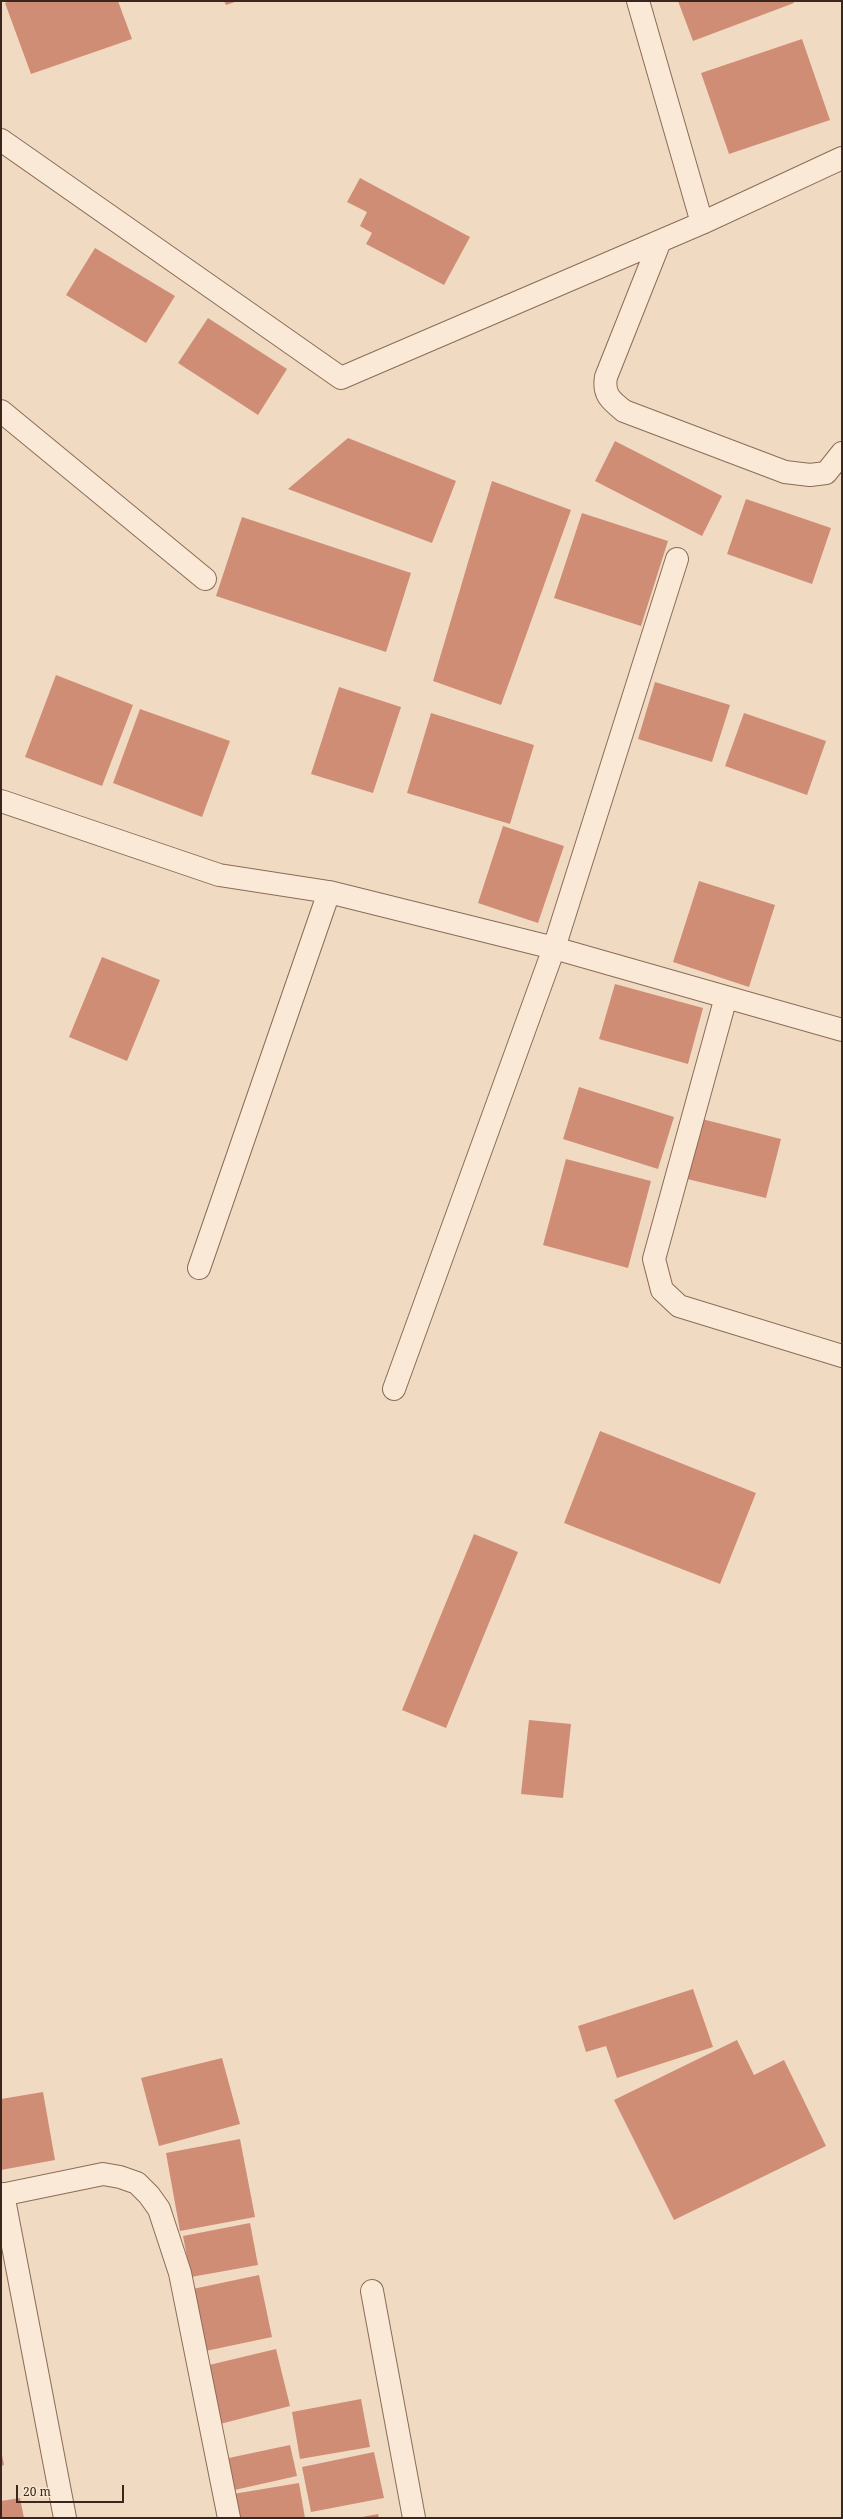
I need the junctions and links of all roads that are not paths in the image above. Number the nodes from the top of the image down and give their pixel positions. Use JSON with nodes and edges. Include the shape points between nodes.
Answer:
{"nodes":[{"id":1,"x":638,"y":1,"type":"edge"},
{"id":2,"x":1,"y":140,"type":"edge"},
{"id":3,"x":842,"y":158,"type":"edge"},
{"id":4,"x":702,"y":223,"type":"junction"},
{"id":5,"x":660,"y":241,"type":"junction"},
{"id":6,"x":1,"y":411,"type":"edge"},
{"id":7,"x":842,"y":452,"type":"edge"},
{"id":8,"x":677,"y":559,"type":"dead end"},
{"id":9,"x":205,"y":579,"type":"dead end"},
{"id":10,"x":1,"y":801,"type":"edge"},
{"id":11,"x":329,"y":892,"type":"junction"},
{"id":12,"x":554,"y":948,"type":"junction"},
{"id":13,"x":726,"y":997,"type":"junction"},
{"id":14,"x":842,"y":1030,"type":"edge"},
{"id":15,"x":199,"y":1268,"type":"dead end"},
{"id":16,"x":842,"y":1356,"type":"edge"},
{"id":17,"x":394,"y":1389,"type":"dead end"},
{"id":18,"x":2,"y":2195,"type":"edge"},
{"id":19,"x":372,"y":2291,"type":"dead end"},
{"id":20,"x":65,"y":2518,"type":"edge"},
{"id":21,"x":229,"y":2518,"type":"edge"},
{"id":22,"x":414,"y":2518,"type":"edge"}],
"edges":[{"from":1,"to":4,"type":"street"},
{"from":2,"to":5,"type":"street","via":[[341,378]]},
{"from":3,"to":4,"type":"street"},
{"from":4,"to":5,"type":"street"},
{"from":5,"to":7,"type":"street","via":[[606,377],[604,388],[609,399],[624,411],[785,472],[810,475],[826,473]]},
{"from":6,"to":9,"type":"street"},
{"from":8,"to":12,"type":"street"},
{"from":10,"to":11,"type":"street","via":[[219,875]]},
{"from":11,"to":12,"type":"street"},
{"from":11,"to":15,"type":"street"},
{"from":12,"to":13,"type":"street"},
{"from":12,"to":17,"type":"street"},
{"from":13,"to":14,"type":"street"},
{"from":13,"to":16,"type":"street","via":[[654,1259],[662,1290],[679,1306]]},
{"from":18,"to":20,"type":"street"},
{"from":18,"to":21,"type":"street","via":[[103,2174],[137,2183],[156,2204],[180,2273]]},
{"from":19,"to":22,"type":"street"}]}
